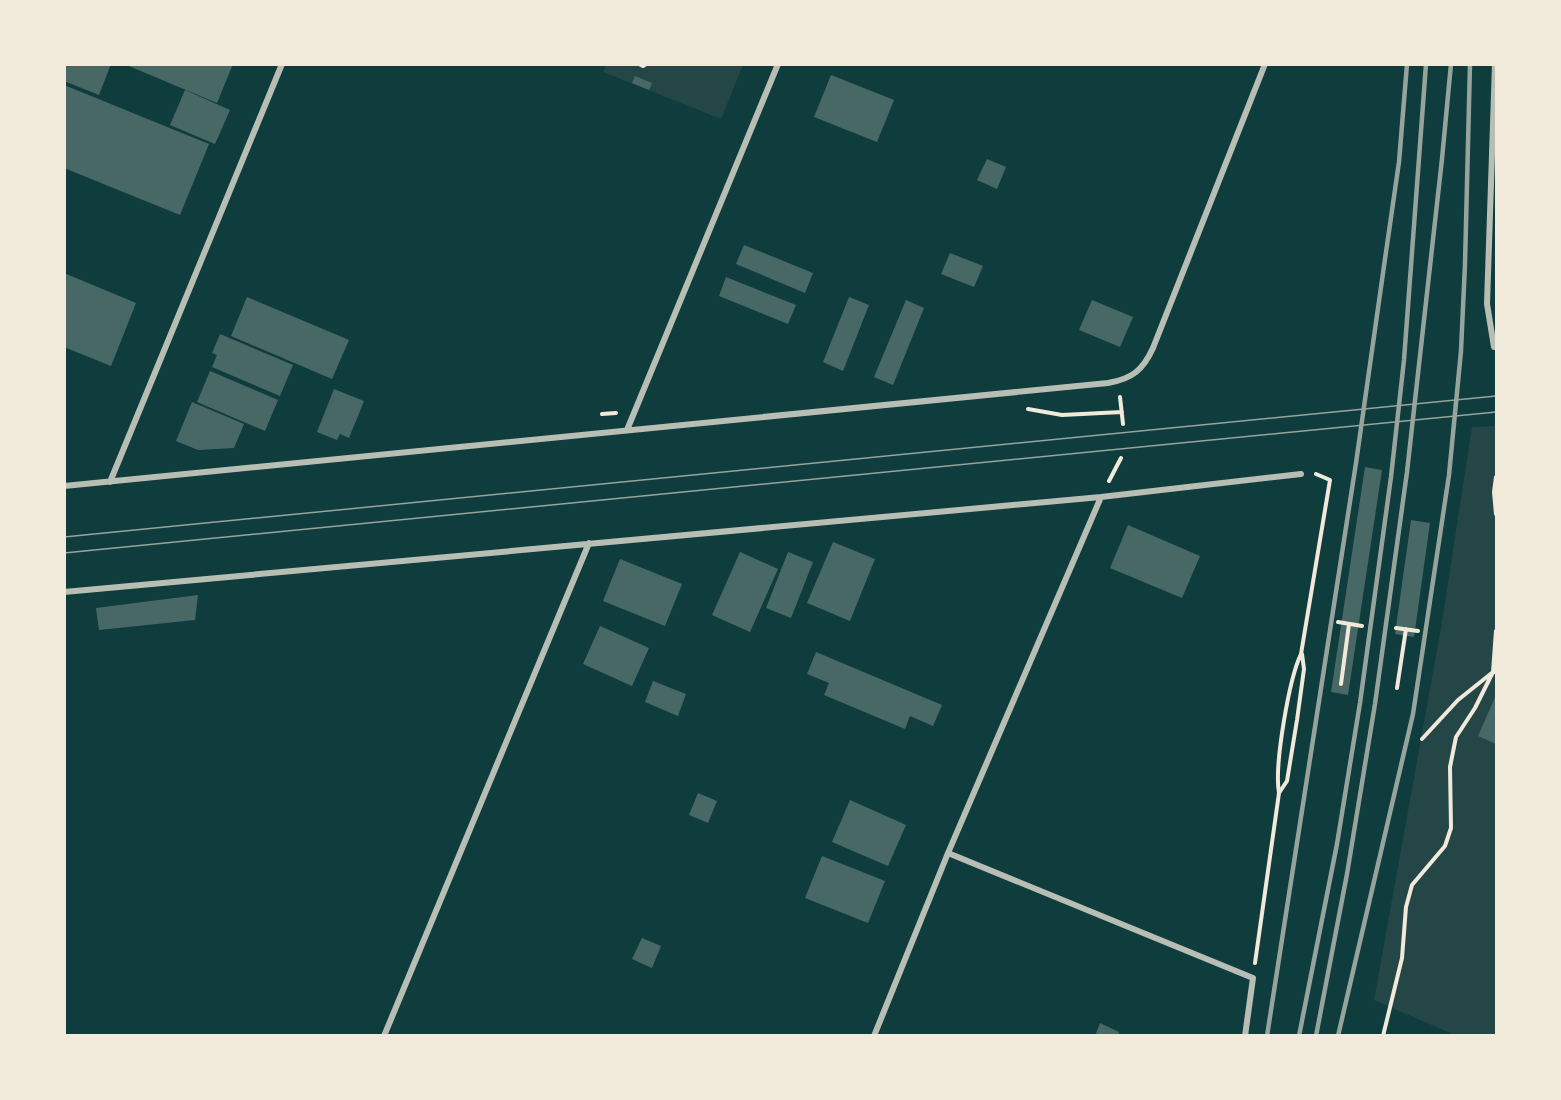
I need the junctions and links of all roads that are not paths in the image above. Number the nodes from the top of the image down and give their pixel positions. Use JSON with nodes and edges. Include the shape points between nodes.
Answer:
{"nodes":[{"id":1,"x":282,"y":64,"type":"edge"},
{"id":2,"x":778,"y":64,"type":"edge"},
{"id":3,"x":1265,"y":64,"type":"edge"},
{"id":4,"x":1495,"y":64,"type":"edge"},
{"id":5,"x":1497,"y":347,"type":"edge"},
{"id":6,"x":627,"y":430,"type":"junction"},
{"id":7,"x":1301,"y":474,"type":"dead end"},
{"id":8,"x":110,"y":483,"type":"junction"},
{"id":9,"x":64,"y":486,"type":"edge"},
{"id":10,"x":1101,"y":497,"type":"junction"},
{"id":11,"x":589,"y":543,"type":"junction"},
{"id":12,"x":65,"y":593,"type":"edge"},
{"id":13,"x":948,"y":853,"type":"junction"},
{"id":14,"x":384,"y":1035,"type":"edge"},
{"id":15,"x":874,"y":1035,"type":"edge"},
{"id":16,"x":1245,"y":1035,"type":"edge"}],
"edges":[{"from":1,"to":8,"type":"street"},
{"from":2,"to":6,"type":"street"},
{"from":3,"to":6,"type":"street","via":[[1153,348],[1141,370],[1132,377]]},
{"from":4,"to":5,"type":"street","via":[[1487,304]]},
{"from":6,"to":8,"type":"street"},
{"from":7,"to":10,"type":"street"},
{"from":8,"to":9,"type":"street"},
{"from":10,"to":11,"type":"street"},
{"from":10,"to":13,"type":"street"},
{"from":11,"to":12,"type":"street"},
{"from":11,"to":14,"type":"street"},
{"from":13,"to":15,"type":"street"},
{"from":13,"to":16,"type":"street","via":[[1253,978]]}]}
